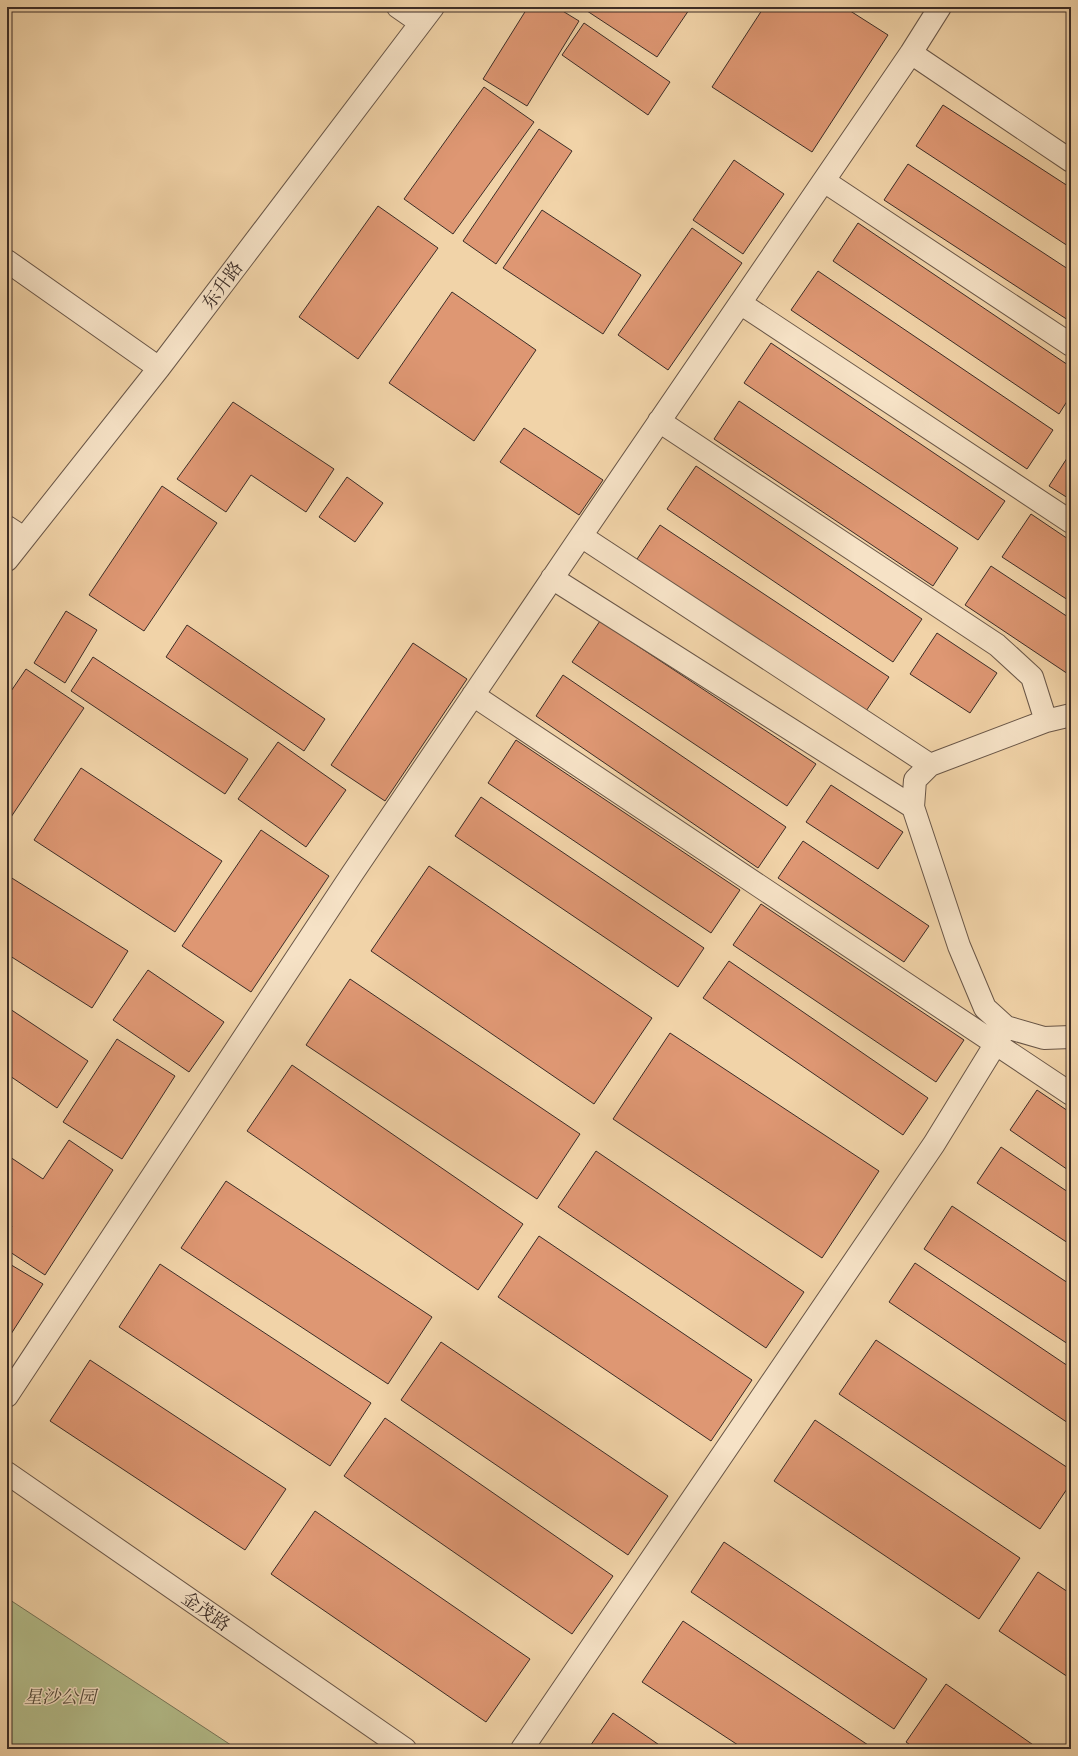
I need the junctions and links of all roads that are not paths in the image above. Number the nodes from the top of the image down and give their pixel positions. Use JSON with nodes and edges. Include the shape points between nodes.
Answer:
{"nodes":[{"id":1,"x":398,"y":7,"type":"edge"},
{"id":2,"x":940,"y":7,"type":"edge"},
{"id":3,"x":427,"y":15,"type":"edge"},
{"id":4,"x":911,"y":53,"type":"junction"},
{"id":5,"x":1071,"y":161,"type":"edge"},
{"id":6,"x":824,"y":181,"type":"junction"},
{"id":7,"x":7,"y":261,"type":"edge"},
{"id":8,"x":740,"y":303,"type":"junction"},
{"id":9,"x":1071,"y":345,"type":"edge"},
{"id":10,"x":159,"y":368,"type":"junction"},
{"id":11,"x":659,"y":421,"type":"junction"},
{"id":12,"x":1071,"y":522,"type":"edge"},
{"id":13,"x":15,"y":533,"type":"edge"},
{"id":14,"x":581,"y":536,"type":"junction"},
{"id":15,"x":7,"y":560,"type":"edge"},
{"id":16,"x":552,"y":578,"type":"junction"},
{"id":17,"x":473,"y":695,"type":"junction"},
{"id":18,"x":1071,"y":715,"type":"edge"},
{"id":19,"x":1046,"y":721,"type":"junction"},
{"id":20,"x":930,"y":765,"type":"junction"},
{"id":21,"x":914,"y":807,"type":"junction"},
{"id":22,"x":1000,"y":1036,"type":"junction"},
{"id":23,"x":1071,"y":1037,"type":"edge"},
{"id":24,"x":1071,"y":1094,"type":"edge"},
{"id":25,"x":7,"y":1396,"type":"edge"},
{"id":26,"x":7,"y":1472,"type":"edge"},
{"id":27,"x":405,"y":1749,"type":"edge"},
{"id":28,"x":522,"y":1749,"type":"edge"}],
"edges":[{"from":1,"to":3,"type":"street"},
{"from":2,"to":4,"type":"street"},
{"from":3,"to":10,"type":"street","name":"东升路"},
{"from":4,"to":5,"type":"street"},
{"from":4,"to":6,"type":"street"},
{"from":6,"to":8,"type":"street"},
{"from":6,"to":9,"type":"street"},
{"from":7,"to":10,"type":"street"},
{"from":8,"to":11,"type":"street"},
{"from":8,"to":12,"type":"street"},
{"from":10,"to":13,"type":"street","name":"东升路"},
{"from":11,"to":14,"type":"street"},
{"from":11,"to":19,"type":"street","via":[[996,645],[1032,677]]},
{"from":13,"to":15,"type":"street","name":"东升路"},
{"from":14,"to":16,"type":"street"},
{"from":14,"to":20,"type":"street"},
{"from":16,"to":17,"type":"street"},
{"from":16,"to":21,"type":"street"},
{"from":17,"to":22,"type":"street"},
{"from":17,"to":25,"type":"street"},
{"from":18,"to":19,"type":"street"},
{"from":19,"to":20,"type":"street"},
{"from":20,"to":21,"type":"street","via":[[916,780]]},
{"from":21,"to":22,"type":"street","via":[[959,946],[985,1008]]},
{"from":22,"to":23,"type":"street"},
{"from":22,"to":24,"type":"street"},
{"from":22,"to":28,"type":"street","via":[[934,1144]]},
{"from":26,"to":27,"type":"street","name":"金茂路"}]}
